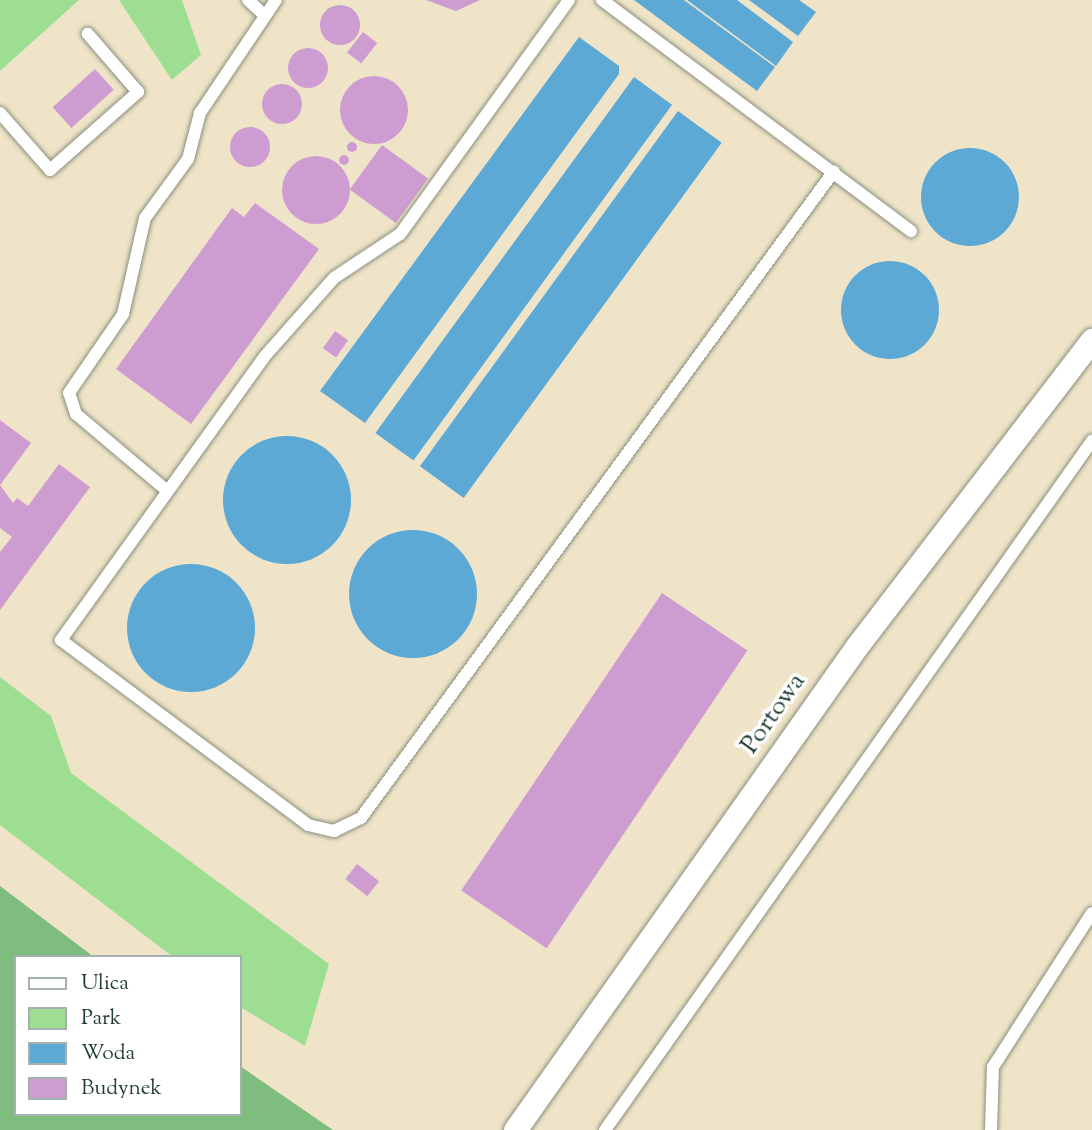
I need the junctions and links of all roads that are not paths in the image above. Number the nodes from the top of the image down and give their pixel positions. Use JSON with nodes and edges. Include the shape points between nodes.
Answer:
{"nodes":[{"id":1,"x":248,"y":0,"type":"edge"},
{"id":2,"x":276,"y":0,"type":"edge"},
{"id":3,"x":569,"y":0,"type":"edge"},
{"id":4,"x":602,"y":0,"type":"edge"},
{"id":5,"x":263,"y":14,"type":"junction"},
{"id":6,"x":88,"y":34,"type":"dead end"},
{"id":7,"x":0,"y":113,"type":"edge"},
{"id":8,"x":834,"y":171,"type":"junction"},
{"id":9,"x":911,"y":231,"type":"dead end"},
{"id":10,"x":1092,"y":340,"type":"edge"},
{"id":11,"x":1092,"y":441,"type":"edge"},
{"id":12,"x":164,"y":489,"type":"junction"},
{"id":13,"x":1090,"y":919,"type":"edge"},
{"id":14,"x":515,"y":1130,"type":"edge"},
{"id":15,"x":605,"y":1130,"type":"edge"},
{"id":16,"x":991,"y":1130,"type":"edge"}],
"edges":[{"from":1,"to":5,"type":"lane"},
{"from":2,"to":5,"type":"lane"},
{"from":3,"to":12,"type":"lane","via":[[400,234],[334,278]]},
{"from":4,"to":8,"type":"lane"},
{"from":5,"to":12,"type":"lane","via":[[200,113],[188,159],[145,218],[123,314],[69,393],[76,414]]},
{"from":6,"to":7,"type":"lane","via":[[138,92],[50,170]]},
{"from":8,"to":9,"type":"lane"},
{"from":8,"to":12,"type":"lane","via":[[361,818],[334,831],[308,825],[61,640]]},
{"from":10,"to":14,"type":"street","name":"Portowa","via":[[857,646]]},
{"from":11,"to":15,"type":"lane"},
{"from":13,"to":16,"type":"lane","via":[[993,1067]]}]}
